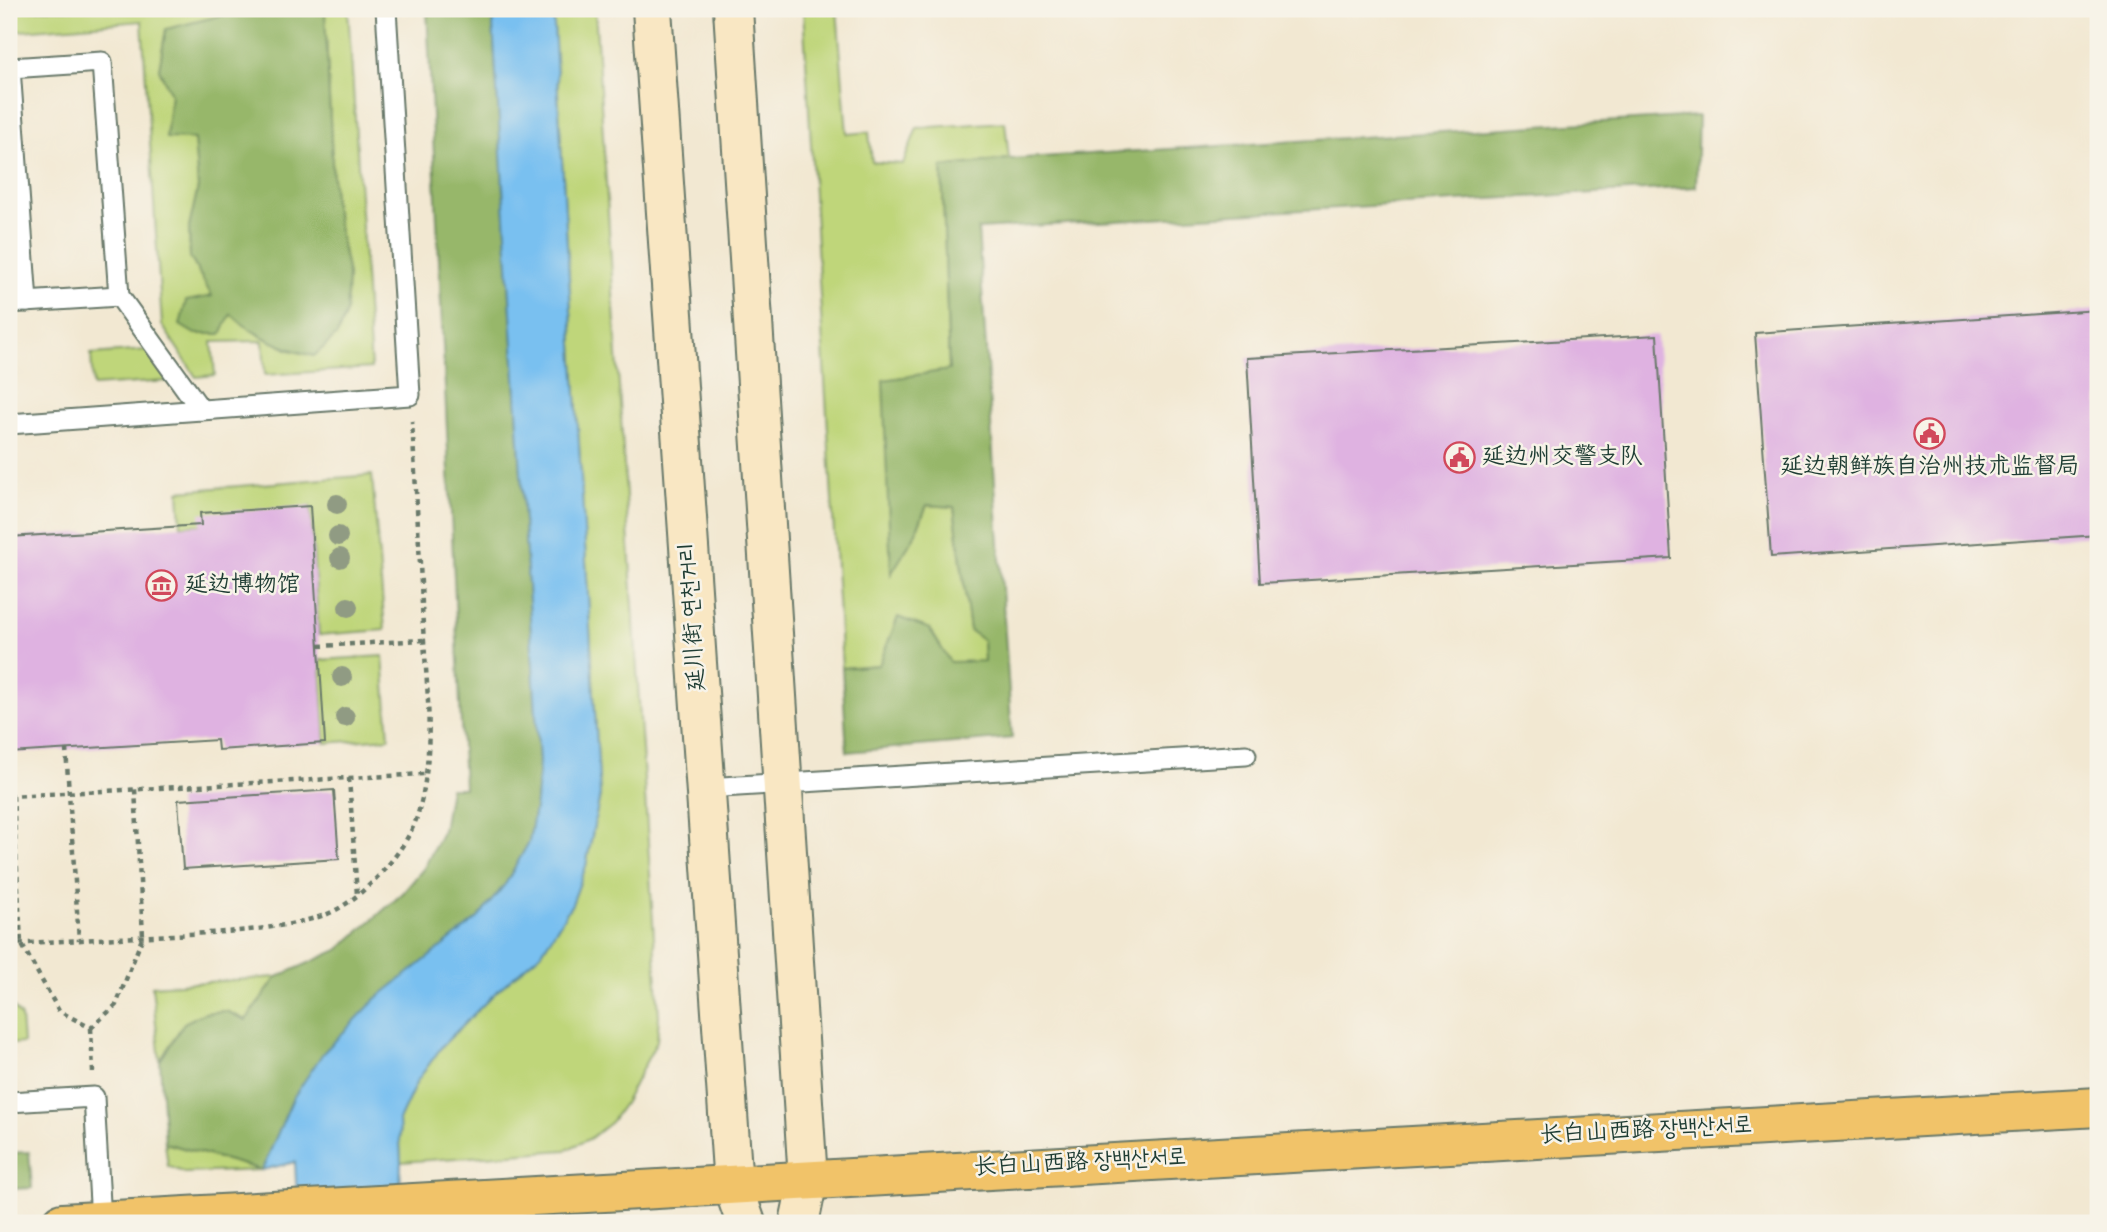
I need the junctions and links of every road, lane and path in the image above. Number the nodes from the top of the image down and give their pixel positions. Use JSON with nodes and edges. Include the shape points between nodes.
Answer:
{"nodes":[{"id":1,"x":386,"y":9,"type":"edge"},
{"id":2,"x":652,"y":9,"type":"edge"},
{"id":3,"x":733,"y":9,"type":"edge"},
{"id":4,"x":119,"y":296,"type":"junction"},
{"id":5,"x":18,"y":303,"type":"edge"},
{"id":6,"x":410,"y":395,"type":"junction"},
{"id":7,"x":201,"y":410,"type":"junction"},
{"id":8,"x":9,"y":424,"type":"edge"},
{"id":9,"x":424,"y":640,"type":"junction"},
{"id":10,"x":319,"y":646,"type":"dead end"},
{"id":11,"x":66,"y":749,"type":"dead end"},
{"id":12,"x":1246,"y":755,"type":"dead end"},
{"id":13,"x":425,"y":774,"type":"junction"},
{"id":14,"x":349,"y":778,"type":"junction"},
{"id":15,"x":783,"y":783,"type":"junction"},
{"id":16,"x":705,"y":788,"type":"junction"},
{"id":17,"x":135,"y":789,"type":"junction"},
{"id":18,"x":69,"y":793,"type":"junction"},
{"id":19,"x":11,"y":796,"type":"edge"},
{"id":20,"x":357,"y":895,"type":"junction"},
{"id":21,"x":144,"y":936,"type":"junction"},
{"id":22,"x":79,"y":940,"type":"junction"},
{"id":23,"x":21,"y":943,"type":"junction"},
{"id":24,"x":9,"y":944,"type":"edge"},
{"id":25,"x":91,"y":1028,"type":"junction"},
{"id":26,"x":94,"y":1097,"type":"junction"},
{"id":27,"x":9,"y":1102,"type":"edge"},
{"id":28,"x":2098,"y":1107,"type":"edge"},
{"id":29,"x":808,"y":1180,"type":"junction"},
{"id":30,"x":733,"y":1186,"type":"junction"},
{"id":31,"x":101,"y":1221,"type":"junction"},
{"id":32,"x":62,"y":1223,"type":"edge"},
{"id":33,"x":746,"y":1223,"type":"edge"},
{"id":34,"x":799,"y":1223,"type":"edge"}],
"edges":[{"from":1,"to":6,"type":"lane"},
{"from":2,"to":16,"type":"main road","name":"延川街 연천거리"},
{"from":3,"to":15,"type":"main road"},
{"from":4,"to":5,"type":"lane"},
{"from":4,"to":5,"type":"lane","via":[[102,62],[10,68]]},
{"from":4,"to":7,"type":"lane"},
{"from":6,"to":7,"type":"lane"},
{"from":6,"to":9,"type":"path"},
{"from":7,"to":8,"type":"lane"},
{"from":9,"to":10,"type":"path"},
{"from":9,"to":13,"type":"path","via":[[429,726]]},
{"from":11,"to":18,"type":"path"},
{"from":12,"to":15,"type":"lane"},
{"from":13,"to":14,"type":"path"},
{"from":13,"to":20,"type":"path","via":[[416,818],[404,845]]},
{"from":14,"to":17,"type":"path"},
{"from":14,"to":20,"type":"path"},
{"from":15,"to":16,"type":"lane"},
{"from":15,"to":29,"type":"main road"},
{"from":16,"to":30,"type":"main road","name":"延川街 연천거리"},
{"from":17,"to":18,"type":"path"},
{"from":17,"to":21,"type":"path"},
{"from":18,"to":19,"type":"path"},
{"from":18,"to":22,"type":"path"},
{"from":19,"to":23,"type":"path"},
{"from":20,"to":21,"type":"path","via":[[327,914],[290,924]]},
{"from":21,"to":22,"type":"path"},
{"from":21,"to":25,"type":"path","via":[[116,1004]]},
{"from":22,"to":23,"type":"path"},
{"from":23,"to":24,"type":"path"},
{"from":23,"to":25,"type":"path","via":[[59,1011]]},
{"from":25,"to":26,"type":"path"},
{"from":26,"to":27,"type":"lane"},
{"from":26,"to":31,"type":"lane"},
{"from":28,"to":29,"type":"main road","name":"长白山西路 장백산서로"},
{"from":29,"to":30,"type":"main road","name":"长白山西路 장백산서로"},
{"from":29,"to":34,"type":"main road"},
{"from":30,"to":31,"type":"main road","name":"长白山西路 장백산서로"},
{"from":30,"to":33,"type":"main road","name":"延川街 연천거리"},
{"from":31,"to":32,"type":"main road","name":"长白山西路 장백산서로"}]}
